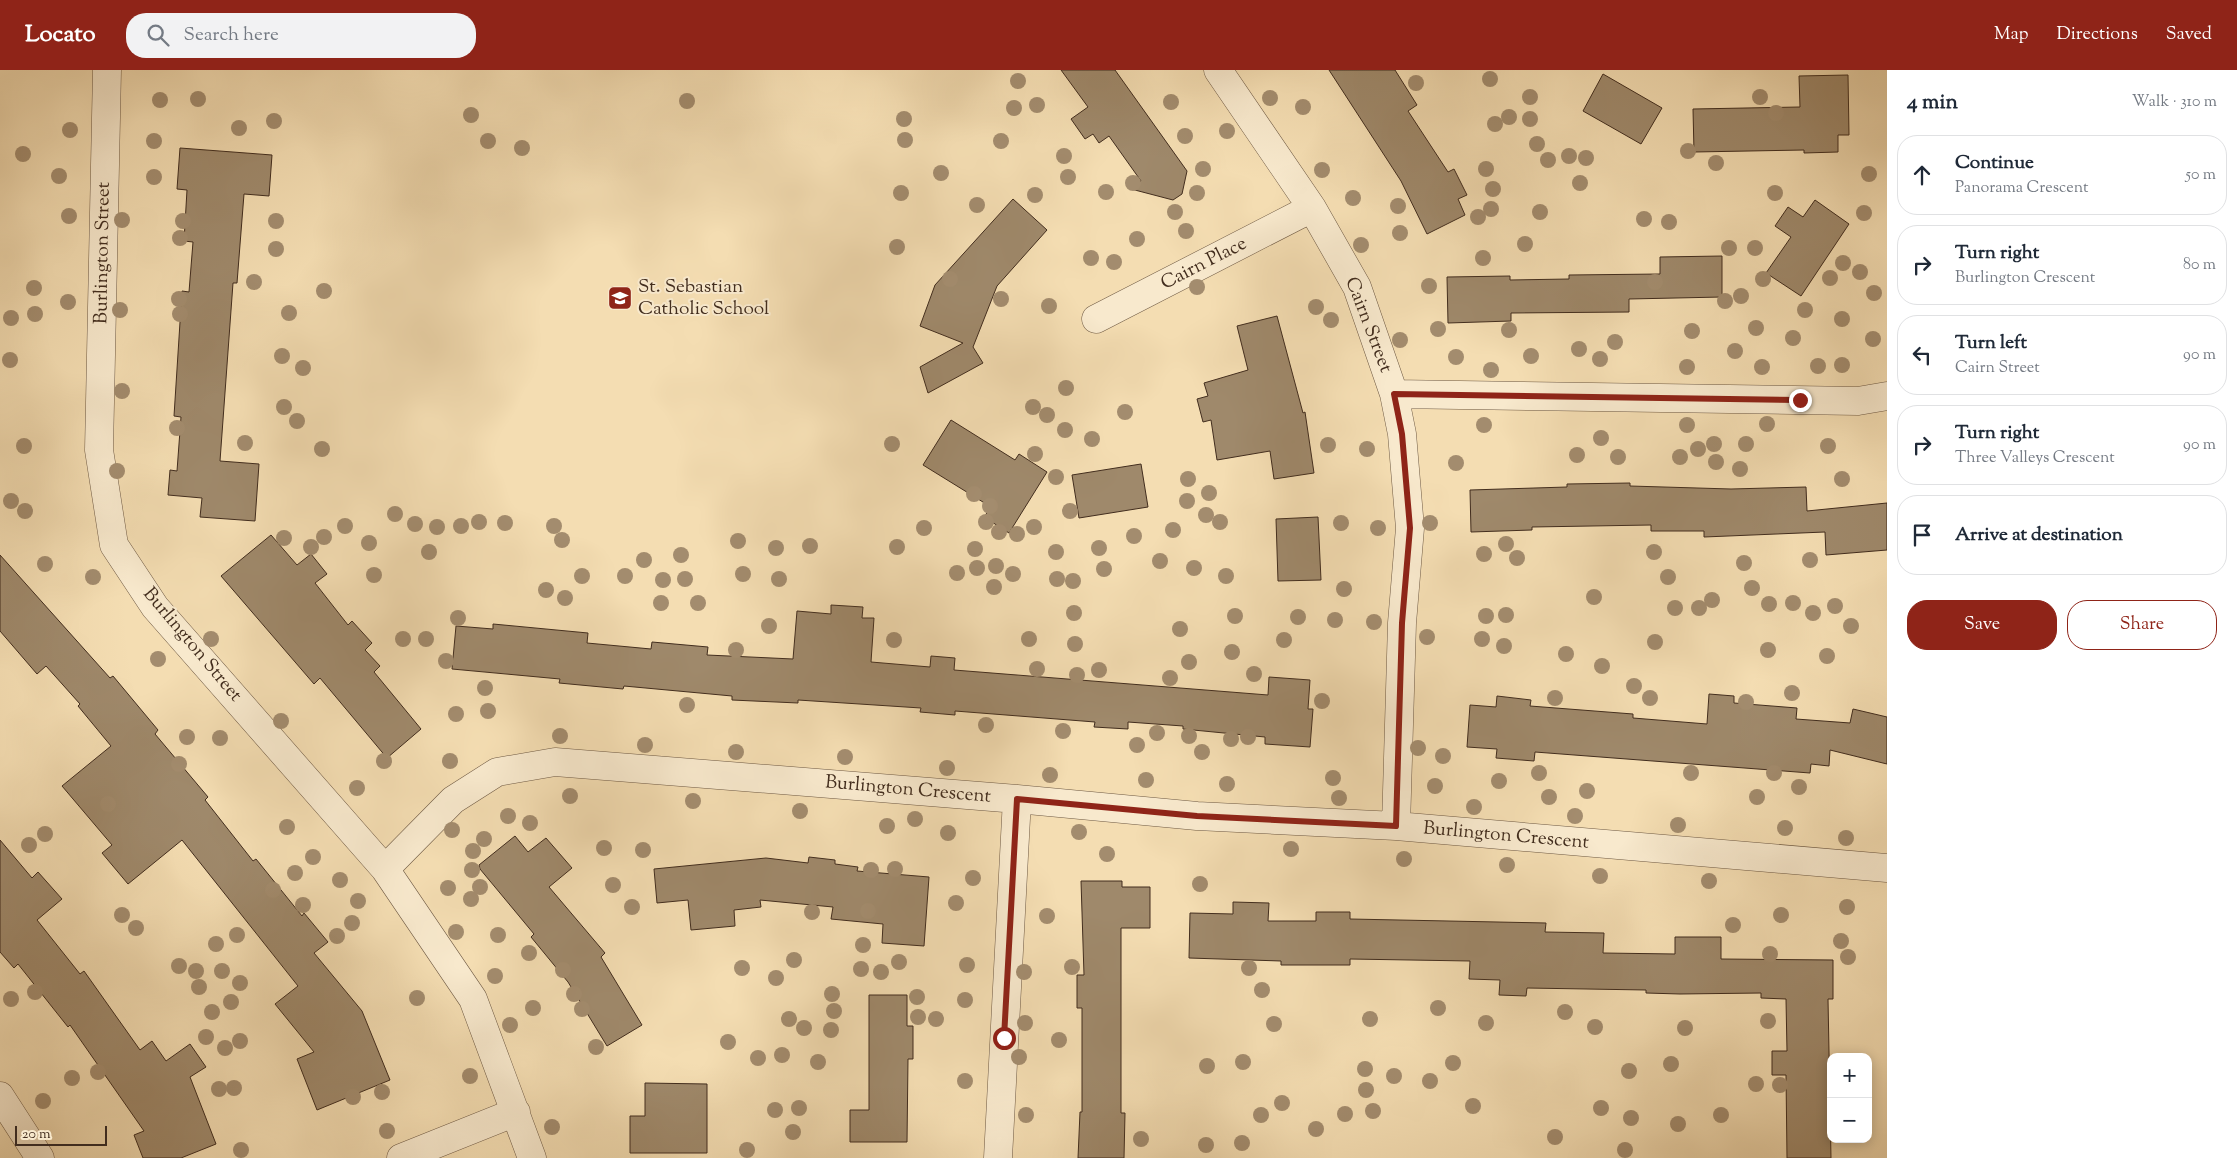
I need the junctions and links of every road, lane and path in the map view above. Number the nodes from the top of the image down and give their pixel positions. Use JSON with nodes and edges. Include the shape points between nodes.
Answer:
{"nodes":[{"id":1,"x":107,"y":70,"type":"edge"},
{"id":2,"x":1218,"y":70,"type":"edge"},
{"id":3,"x":1312,"y":208,"type":"junction"},
{"id":4,"x":1096,"y":319,"type":"dead end"},
{"id":5,"x":1394,"y":394,"type":"junction"},
{"id":6,"x":1887,"y":396,"type":"edge"},
{"id":7,"x":1017,"y":799,"type":"junction"},
{"id":8,"x":1396,"y":826,"type":"junction"},
{"id":9,"x":1887,"y":868,"type":"edge"},
{"id":10,"x":385,"y":869,"type":"junction"},
{"id":11,"x":0,"y":1096,"type":"edge"},
{"id":12,"x":516,"y":1112,"type":"junction"},
{"id":13,"x":40,"y":1158,"type":"edge"},
{"id":14,"x":401,"y":1158,"type":"edge"},
{"id":15,"x":532,"y":1158,"type":"edge"},
{"id":16,"x":998,"y":1158,"type":"edge"}],
"edges":[{"from":1,"to":10,"type":"street","name":"Burlington Street","via":[[99,450],[114,545],[155,607]]},
{"from":2,"to":3,"type":"street","name":"Cairn Street"},
{"from":3,"to":4,"type":"street","name":"Cairn Place"},
{"from":3,"to":5,"type":"street","name":"Cairn Street","via":[[1357,287]]},
{"from":5,"to":6,"type":"street","via":[[1858,401]]},
{"from":5,"to":8,"type":"street","name":"Cairn Street","via":[[1402,434],[1410,528],[1402,623]]},
{"from":7,"to":8,"type":"street","name":"Burlington Crescent","via":[[1197,816]]},
{"from":7,"to":10,"type":"street","name":"Burlington Crescent","via":[[555,762],[497,772],[482,781],[453,800]]},
{"from":7,"to":16,"type":"street"},
{"from":8,"to":9,"type":"street","name":"Burlington Crescent"},
{"from":10,"to":12,"type":"street","name":"Burlington Street","via":[[473,999]]},
{"from":11,"to":13,"type":"street"},
{"from":12,"to":14,"type":"street"},
{"from":12,"to":15,"type":"street","name":"Burlington Street"}]}
